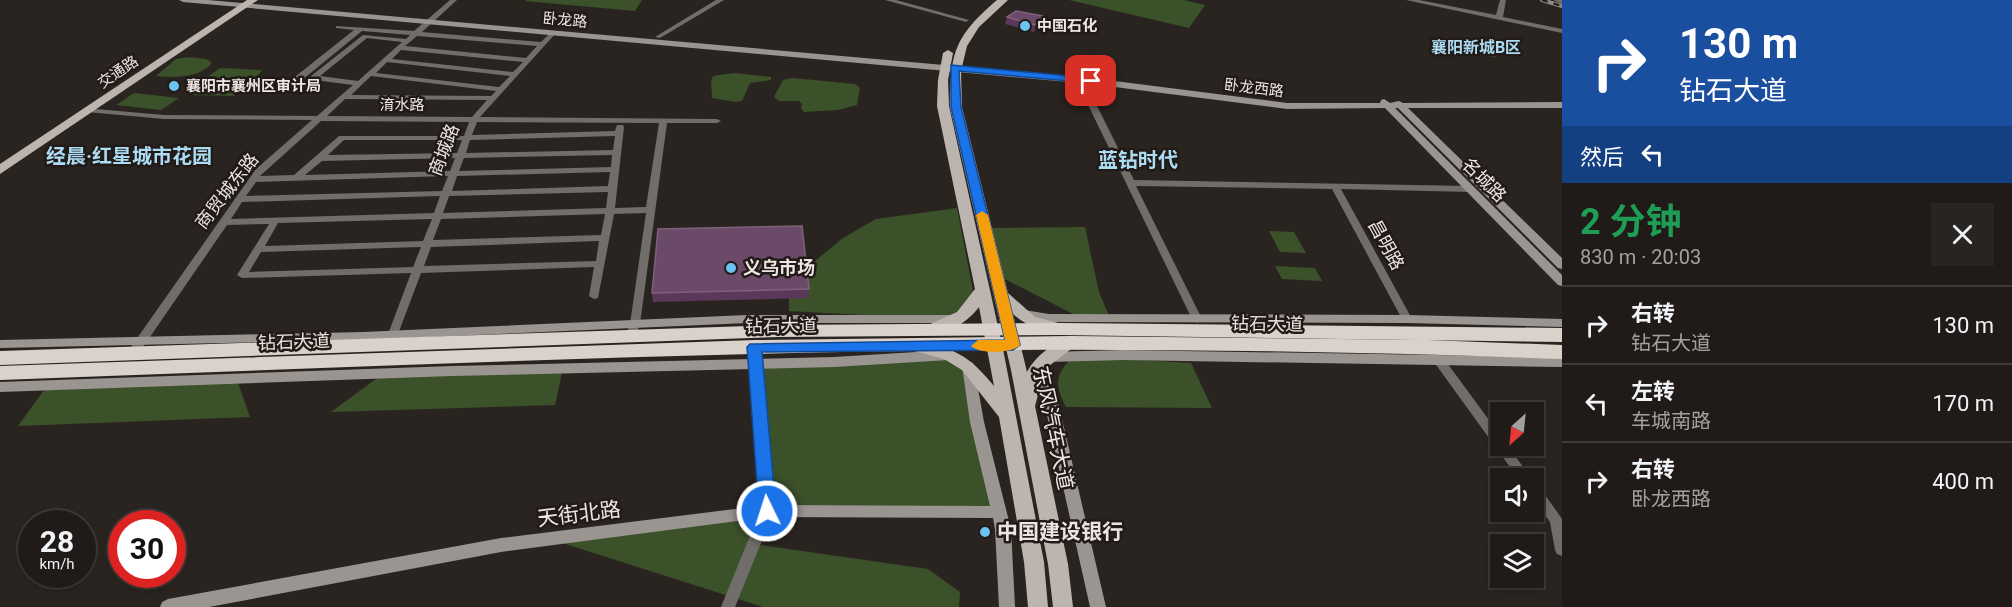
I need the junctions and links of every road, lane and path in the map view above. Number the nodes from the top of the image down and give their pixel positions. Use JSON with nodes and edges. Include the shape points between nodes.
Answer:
{"nodes":[{"id":1,"x":183,"y":0,"type":"edge"},
{"id":2,"x":454,"y":0,"type":"edge"},
{"id":3,"x":722,"y":0,"type":"edge"},
{"id":4,"x":888,"y":0,"type":"edge"},
{"id":5,"x":991,"y":0,"type":"edge"},
{"id":6,"x":1003,"y":0,"type":"edge"},
{"id":7,"x":1409,"y":0,"type":"edge"},
{"id":8,"x":1503,"y":0,"type":"edge"},
{"id":9,"x":1556,"y":0,"type":"edge"},
{"id":10,"x":242,"y":2,"type":"edge"},
{"id":11,"x":1562,"y":2,"type":"edge"},
{"id":12,"x":1499,"y":18,"type":"junction"},
{"id":13,"x":432,"y":20,"type":"junction"},
{"id":14,"x":966,"y":20,"type":"junction"},
{"id":15,"x":338,"y":27,"type":"dead end"},
{"id":16,"x":360,"y":29,"type":"junction"},
{"id":17,"x":1562,"y":31,"type":"edge"},
{"id":18,"x":416,"y":33,"type":"junction"},
{"id":19,"x":553,"y":33,"type":"junction"},
{"id":20,"x":658,"y":37,"type":"junction"},
{"id":21,"x":408,"y":41,"type":"junction"},
{"id":22,"x":542,"y":44,"type":"junction"},
{"id":23,"x":399,"y":48,"type":"junction"},
{"id":24,"x":385,"y":60,"type":"junction"},
{"id":25,"x":527,"y":60,"type":"junction"},
{"id":26,"x":950,"y":65,"type":"junction"},
{"id":27,"x":369,"y":74,"type":"junction"},
{"id":28,"x":513,"y":74,"type":"junction"},
{"id":29,"x":299,"y":78,"type":"dead end"},
{"id":30,"x":1080,"y":80,"type":"junction"},
{"id":31,"x":359,"y":83,"type":"junction"},
{"id":32,"x":499,"y":89,"type":"junction"},
{"id":33,"x":344,"y":97,"type":"junction"},
{"id":34,"x":491,"y":98,"type":"junction"},
{"id":35,"x":1562,"y":101,"type":"edge"},
{"id":36,"x":1392,"y":104,"type":"junction"},
{"id":37,"x":1562,"y":105,"type":"edge"},
{"id":38,"x":87,"y":110,"type":"junction"},
{"id":39,"x":319,"y":118,"type":"junction"},
{"id":40,"x":360,"y":118,"type":"junction"},
{"id":41,"x":474,"y":119,"type":"junction"},
{"id":42,"x":621,"y":120,"type":"junction"},
{"id":43,"x":663,"y":121,"type":"junction"},
{"id":44,"x":717,"y":121,"type":"dead end"},
{"id":45,"x":619,"y":133,"type":"junction"},
{"id":46,"x":342,"y":138,"type":"junction"},
{"id":47,"x":466,"y":138,"type":"junction"},
{"id":48,"x":617,"y":152,"type":"junction"},
{"id":49,"x":460,"y":156,"type":"junction"},
{"id":50,"x":320,"y":159,"type":"junction"},
{"id":51,"x":0,"y":160,"type":"edge"},
{"id":52,"x":615,"y":169,"type":"junction"},
{"id":53,"x":0,"y":170,"type":"edge"},
{"id":54,"x":453,"y":173,"type":"junction"},
{"id":55,"x":296,"y":178,"type":"junction"},
{"id":56,"x":254,"y":179,"type":"junction"},
{"id":57,"x":1131,"y":183,"type":"junction"},
{"id":58,"x":1335,"y":187,"type":"junction"},
{"id":59,"x":613,"y":189,"type":"junction"},
{"id":60,"x":1471,"y":189,"type":"junction"},
{"id":61,"x":445,"y":194,"type":"junction"},
{"id":62,"x":239,"y":200,"type":"junction"},
{"id":63,"x":650,"y":210,"type":"junction"},
{"id":64,"x":610,"y":211,"type":"junction"},
{"id":65,"x":437,"y":216,"type":"junction"},
{"id":66,"x":275,"y":221,"type":"junction"},
{"id":67,"x":223,"y":222,"type":"junction"},
{"id":68,"x":605,"y":238,"type":"junction"},
{"id":69,"x":427,"y":244,"type":"junction"},
{"id":70,"x":258,"y":249,"type":"junction"},
{"id":71,"x":600,"y":264,"type":"junction"},
{"id":72,"x":1562,"y":265,"type":"edge"},
{"id":73,"x":416,"y":271,"type":"junction"},
{"id":74,"x":1562,"y":282,"type":"edge"},
{"id":75,"x":983,"y":288,"type":"junction"},
{"id":76,"x":594,"y":296,"type":"dead end"},
{"id":77,"x":1002,"y":296,"type":"junction"},
{"id":78,"x":1019,"y":313,"type":"junction"},
{"id":79,"x":962,"y":318,"type":"junction"},
{"id":80,"x":759,"y":319,"type":"junction"},
{"id":81,"x":1197,"y":319,"type":"junction"},
{"id":82,"x":1562,"y":323,"type":"edge"},
{"id":83,"x":632,"y":330,"type":"junction"},
{"id":84,"x":931,"y":330,"type":"junction"},
{"id":85,"x":784,"y":331,"type":"junction"},
{"id":86,"x":1562,"y":335,"type":"edge"},
{"id":87,"x":1065,"y":336,"type":"junction"},
{"id":88,"x":1002,"y":337,"type":"junction"},
{"id":89,"x":391,"y":339,"type":"junction"},
{"id":90,"x":1422,"y":339,"type":"junction"},
{"id":91,"x":0,"y":344,"type":"edge"},
{"id":92,"x":913,"y":345,"type":"junction"},
{"id":93,"x":1205,"y":345,"type":"junction"},
{"id":94,"x":137,"y":346,"type":"junction"},
{"id":95,"x":1562,"y":352,"type":"edge"},
{"id":96,"x":949,"y":355,"type":"junction"},
{"id":97,"x":755,"y":356,"type":"junction"},
{"id":98,"x":1046,"y":357,"type":"junction"},
{"id":99,"x":1285,"y":357,"type":"junction"},
{"id":100,"x":0,"y":358,"type":"edge"},
{"id":101,"x":520,"y":362,"type":"junction"},
{"id":102,"x":1562,"y":362,"type":"edge"},
{"id":103,"x":968,"y":366,"type":"junction"},
{"id":104,"x":1034,"y":372,"type":"junction"},
{"id":105,"x":0,"y":373,"type":"edge"},
{"id":106,"x":0,"y":387,"type":"edge"},
{"id":107,"x":1028,"y":413,"type":"junction"},
{"id":108,"x":1007,"y":416,"type":"junction"},
{"id":109,"x":1490,"y":430,"type":"edge"},
{"id":110,"x":1544,"y":504,"type":"edge"},
{"id":111,"x":767,"y":511,"type":"junction"},
{"id":112,"x":999,"y":512,"type":"junction"},
{"id":113,"x":1562,"y":550,"type":"edge"},
{"id":114,"x":168,"y":607,"type":"edge"},
{"id":115,"x":728,"y":607,"type":"edge"},
{"id":116,"x":1007,"y":607,"type":"edge"},
{"id":117,"x":1038,"y":607,"type":"edge"},
{"id":118,"x":1063,"y":607,"type":"edge"},
{"id":119,"x":1098,"y":607,"type":"edge"}],
"edges":[{"from":1,"to":10,"type":"main road","name":"卧龙路"},
{"from":2,"to":13,"type":"street","name":"商贸城东路"},
{"from":3,"to":20,"type":"street"},
{"from":4,"to":14,"type":"street"},
{"from":5,"to":14,"type":"main road"},
{"from":6,"to":26,"type":"main road","via":[[975,23]]},
{"from":7,"to":12,"type":"street"},
{"from":8,"to":12,"type":"street"},
{"from":9,"to":11,"type":"street"},
{"from":10,"to":13,"type":"main road","name":"卧龙路"},
{"from":10,"to":38,"type":"main road","name":"交通路"},
{"from":10,"to":51,"type":"main road","name":"交通路"},
{"from":12,"to":17,"type":"street"},
{"from":13,"to":18,"type":"street","name":"商贸城东路"},
{"from":13,"to":19,"type":"main road","name":"卧龙路"},
{"from":13,"to":20,"type":"main road","name":"卧龙路"},
{"from":14,"to":26,"type":"main road","via":[[949,47]]},
{"from":15,"to":16,"type":"street"},
{"from":16,"to":18,"type":"street"},
{"from":16,"to":29,"type":"street"},
{"from":18,"to":21,"type":"street","name":"商贸城东路"},
{"from":18,"to":22,"type":"street"},
{"from":19,"to":22,"type":"street","name":"商城路"},
{"from":19,"to":26,"type":"main road","name":"卧龙路"},
{"from":20,"to":26,"type":"main road","name":"卧龙路"},
{"from":21,"to":23,"type":"street","name":"商贸城东路"},
{"from":21,"to":31,"type":"street","via":[[365,36],[314,78]]},
{"from":22,"to":25,"type":"street","name":"商城路"},
{"from":23,"to":24,"type":"street","name":"商贸城东路"},
{"from":23,"to":25,"type":"street"},
{"from":24,"to":27,"type":"street","name":"商贸城东路"},
{"from":24,"to":28,"type":"street"},
{"from":25,"to":28,"type":"street","name":"商城路"},
{"from":26,"to":30,"type":"main road","name":"卧龙西路"},
{"from":26,"to":36,"type":"main road","name":"卧龙西路","via":[[1090,76],[1289,102]]},
{"from":26,"to":75,"type":"main road","via":[[943,106]]},
{"from":26,"to":77,"type":"main road","via":[[956,107]]},
{"from":27,"to":31,"type":"street","name":"商贸城东路"},
{"from":27,"to":32,"type":"street"},
{"from":28,"to":32,"type":"street","name":"商城路"},
{"from":30,"to":36,"type":"main road","name":"卧龙西路","via":[[1287,106]]},
{"from":30,"to":57,"type":"street"},
{"from":31,"to":33,"type":"street","name":"商贸城东路"},
{"from":32,"to":34,"type":"street","name":"商城路"},
{"from":33,"to":34,"type":"street"},
{"from":33,"to":39,"type":"street","name":"商贸城东路"},
{"from":34,"to":41,"type":"street","name":"商城路"},
{"from":35,"to":36,"type":"main road","name":"卧龙西路"},
{"from":36,"to":37,"type":"main road","name":"卧龙西路"},
{"from":36,"to":60,"type":"main road","name":"名城路"},
{"from":36,"to":72,"type":"main road","name":"名城路"},
{"from":38,"to":39,"type":"street","name":"淯水路","via":[[164,117]]},
{"from":38,"to":53,"type":"main road","name":"交通路"},
{"from":39,"to":40,"type":"street","name":"淯水路"},
{"from":39,"to":56,"type":"street","name":"商贸城东路"},
{"from":40,"to":41,"type":"street","name":"淯水路"},
{"from":40,"to":46,"type":"street"},
{"from":41,"to":42,"type":"street","name":"淯水路"},
{"from":41,"to":47,"type":"street","name":"商城路"},
{"from":42,"to":43,"type":"street","name":"淯水路"},
{"from":42,"to":45,"type":"street"},
{"from":43,"to":44,"type":"street","name":"淯水路"},
{"from":43,"to":63,"type":"street"},
{"from":45,"to":47,"type":"street"},
{"from":45,"to":48,"type":"street"},
{"from":46,"to":47,"type":"street"},
{"from":46,"to":50,"type":"street"},
{"from":47,"to":49,"type":"street","name":"商城路"},
{"from":48,"to":49,"type":"street"},
{"from":48,"to":52,"type":"street"},
{"from":49,"to":50,"type":"street"},
{"from":49,"to":54,"type":"street","name":"商城路"},
{"from":50,"to":55,"type":"street"},
{"from":52,"to":54,"type":"street"},
{"from":52,"to":59,"type":"street"},
{"from":54,"to":55,"type":"street"},
{"from":54,"to":61,"type":"street","name":"商城路"},
{"from":55,"to":56,"type":"street"},
{"from":56,"to":62,"type":"street","name":"商贸城东路"},
{"from":57,"to":58,"type":"street"},
{"from":57,"to":81,"type":"street"},
{"from":58,"to":60,"type":"street"},
{"from":58,"to":90,"type":"street","name":"昌明路"},
{"from":59,"to":61,"type":"street"},
{"from":59,"to":64,"type":"street"},
{"from":60,"to":74,"type":"main road","name":"名城路"},
{"from":61,"to":62,"type":"street"},
{"from":61,"to":65,"type":"street","name":"商城路"},
{"from":62,"to":67,"type":"street","name":"商贸城东路"},
{"from":63,"to":64,"type":"street"},
{"from":63,"to":83,"type":"street"},
{"from":64,"to":65,"type":"street"},
{"from":64,"to":68,"type":"street"},
{"from":65,"to":66,"type":"street"},
{"from":65,"to":69,"type":"street","name":"商城路"},
{"from":66,"to":67,"type":"street"},
{"from":66,"to":70,"type":"street"},
{"from":67,"to":94,"type":"street","name":"商贸城东路"},
{"from":68,"to":69,"type":"street"},
{"from":68,"to":71,"type":"street"},
{"from":69,"to":70,"type":"street"},
{"from":69,"to":73,"type":"street","name":"商城路"},
{"from":70,"to":73,"type":"street","via":[[242,275]]},
{"from":71,"to":73,"type":"street"},
{"from":71,"to":76,"type":"street"},
{"from":73,"to":89,"type":"street","name":"商城路"},
{"from":75,"to":79,"type":"main road"},
{"from":75,"to":88,"type":"main road"},
{"from":77,"to":78,"type":"main road"},
{"from":77,"to":88,"type":"main road"},
{"from":78,"to":81,"type":"main road","via":[[1049,318]]},
{"from":78,"to":87,"type":"main road"},
{"from":79,"to":80,"type":"main road"},
{"from":79,"to":84,"type":"main road"},
{"from":80,"to":83,"type":"main road"},
{"from":80,"to":85,"type":"main road"},
{"from":81,"to":90,"type":"main road"},
{"from":82,"to":90,"type":"main road"},
{"from":83,"to":85,"type":"highway","name":"钻石大道"},
{"from":83,"to":89,"type":"highway","name":"钻石大道"},
{"from":84,"to":85,"type":"highway","name":"钻石大道"},
{"from":84,"to":88,"type":"highway","name":"钻石大道"},
{"from":86,"to":90,"type":"highway","name":"钻石大道"},
{"from":87,"to":88,"type":"highway","name":"钻石大道"},
{"from":87,"to":90,"type":"highway","name":"钻石大道"},
{"from":87,"to":93,"type":"highway","name":"钻石大道"},
{"from":87,"to":98,"type":"main road"},
{"from":88,"to":92,"type":"highway","name":"钻石大道"},
{"from":88,"to":107,"type":"main road","name":"东风汽车大道"},
{"from":88,"to":108,"type":"main road"},
{"from":89,"to":94,"type":"highway","name":"钻石大道"},
{"from":90,"to":93,"type":"highway","name":"钻石大道"},
{"from":90,"to":95,"type":"highway","name":"钻石大道"},
{"from":90,"to":99,"type":"main road"},
{"from":90,"to":102,"type":"main road"},
{"from":90,"to":109,"type":"street","name":"昌明路"},
{"from":91,"to":94,"type":"main road"},
{"from":92,"to":96,"type":"main road"},
{"from":92,"to":97,"type":"highway","name":"钻石大道"},
{"from":93,"to":99,"type":"main road"},
{"from":94,"to":100,"type":"highway","name":"钻石大道"},
{"from":96,"to":97,"type":"main road"},
{"from":96,"to":103,"type":"main road"},
{"from":97,"to":101,"type":"highway","name":"钻石大道"},
{"from":97,"to":111,"type":"street"},
{"from":98,"to":99,"type":"main road"},
{"from":98,"to":104,"type":"main road"},
{"from":101,"to":105,"type":"highway","name":"钻石大道"},
{"from":101,"to":106,"type":"main road"},
{"from":103,"to":108,"type":"main road"},
{"from":103,"to":112,"type":"main road"},
{"from":104,"to":107,"type":"main road"},
{"from":104,"to":119,"type":"main road","via":[[1052,402]]},
{"from":107,"to":118,"type":"main road","name":"东风汽车大道"},
{"from":108,"to":117,"type":"main road","via":[[1034,562]]},
{"from":110,"to":113,"type":"street","via":[[1556,520]]},
{"from":111,"to":112,"type":"main road","name":"天街北路"},
{"from":111,"to":114,"type":"main road","name":"天街北路","via":[[501,545]]},
{"from":111,"to":115,"type":"street"},
{"from":112,"to":116,"type":"main road"}]}
